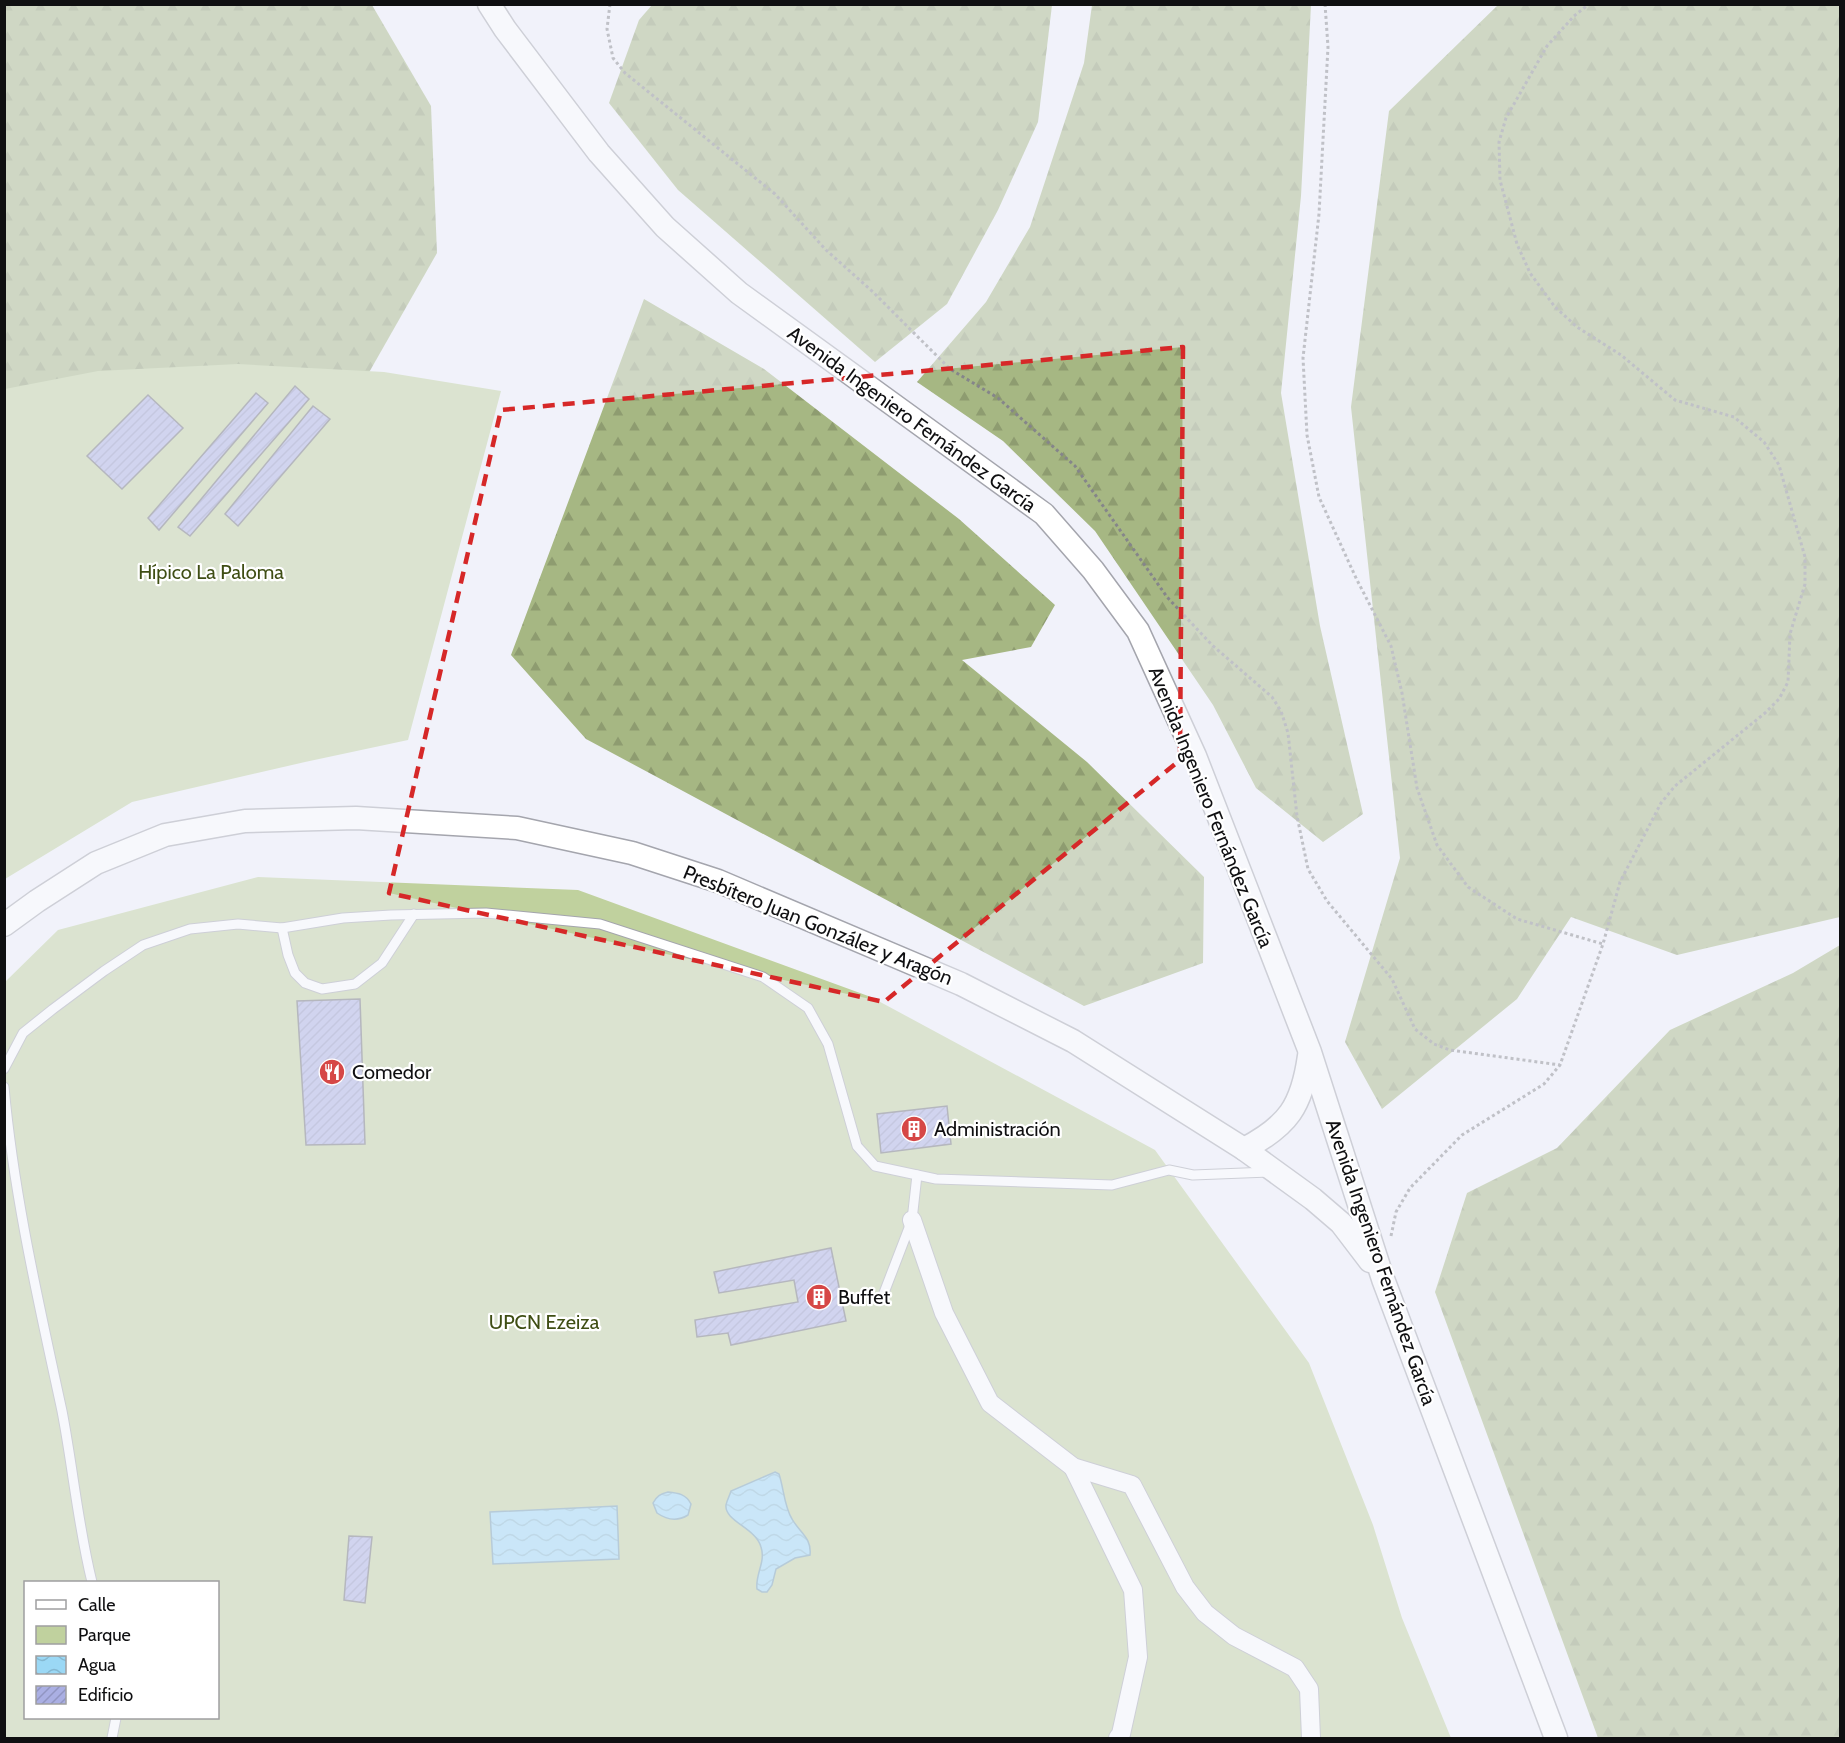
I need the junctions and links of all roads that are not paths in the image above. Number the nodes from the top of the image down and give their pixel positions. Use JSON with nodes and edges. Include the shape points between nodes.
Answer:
{"nodes":[{"id":1,"x":489,"y":4,"type":"edge"},
{"id":2,"x":414,"y":914,"type":"junction"},
{"id":3,"x":4,"y":926,"type":"edge"},
{"id":4,"x":282,"y":928,"type":"junction"},
{"id":5,"x":1310,"y":1052,"type":"junction"},
{"id":6,"x":4,"y":1069,"type":"edge"},
{"id":7,"x":4,"y":1087,"type":"edge"},
{"id":8,"x":1244,"y":1149,"type":"junction"},
{"id":9,"x":1276,"y":1172,"type":"junction"},
{"id":10,"x":917,"y":1175,"type":"junction"},
{"id":11,"x":912,"y":1220,"type":"junction"},
{"id":12,"x":1383,"y":1280,"type":"junction"},
{"id":13,"x":882,"y":1298,"type":"dead end"},
{"id":14,"x":1073,"y":1467,"type":"junction"},
{"id":15,"x":92,"y":1581,"type":"edge"},
{"id":16,"x":116,"y":1719,"type":"edge"},
{"id":17,"x":112,"y":1738,"type":"edge"},
{"id":18,"x":1118,"y":1738,"type":"edge"},
{"id":19,"x":1311,"y":1738,"type":"edge"},
{"id":20,"x":1556,"y":1738,"type":"edge"}],
"edges":[{"from":1,"to":5,"type":"street","name":"Avenida Ingeniero Fernández García","via":[[599,153],[665,226],[739,293],[1044,514],[1093,570],[1138,631],[1195,756]]},
{"from":2,"to":4,"type":"lane","via":[[344,918]]},
{"from":2,"to":4,"type":"lane","via":[[382,963],[355,984],[322,989],[305,983],[295,973]]},
{"from":2,"to":10,"type":"lane","via":[[486,913],[600,924],[763,977],[808,1008],[828,1044],[857,1146],[875,1166]]},
{"from":3,"to":8,"type":"street","name":"Presbítero Juan González y Aragón","via":[[96,863],[165,835],[245,821],[356,818],[517,828],[632,853],[718,880],[961,984],[1073,1041]]},
{"from":4,"to":6,"type":"lane","via":[[238,924],[189,929],[143,945],[23,1033]]},
{"from":5,"to":8,"type":"street","via":[[1305,1084],[1291,1113],[1268,1136]]},
{"from":5,"to":12,"type":"street","name":"Avenida Ingeniero Fernández García"},
{"from":7,"to":15,"type":"lane","via":[[23,1229]]},
{"from":8,"to":9,"type":"street","name":"Presbítero Juan González y Aragón"},
{"from":9,"to":10,"type":"lane","via":[[1193,1175],[1169,1170],[1112,1185],[936,1179]]},
{"from":9,"to":12,"type":"street","name":"Presbítero Juan González y Aragón","via":[[1341,1223]]},
{"from":10,"to":11,"type":"lane"},
{"from":11,"to":13,"type":"lane"},
{"from":11,"to":14,"type":"street","via":[[944,1314],[990,1403]]},
{"from":12,"to":20,"type":"street","name":"Avenida Ingeniero Fernández García"},
{"from":14,"to":18,"type":"street","via":[[1133,1590],[1138,1657]]},
{"from":14,"to":19,"type":"street","via":[[1132,1485],[1185,1587],[1205,1613],[1234,1636],[1295,1668],[1309,1689]]},
{"from":16,"to":17,"type":"lane"}]}
